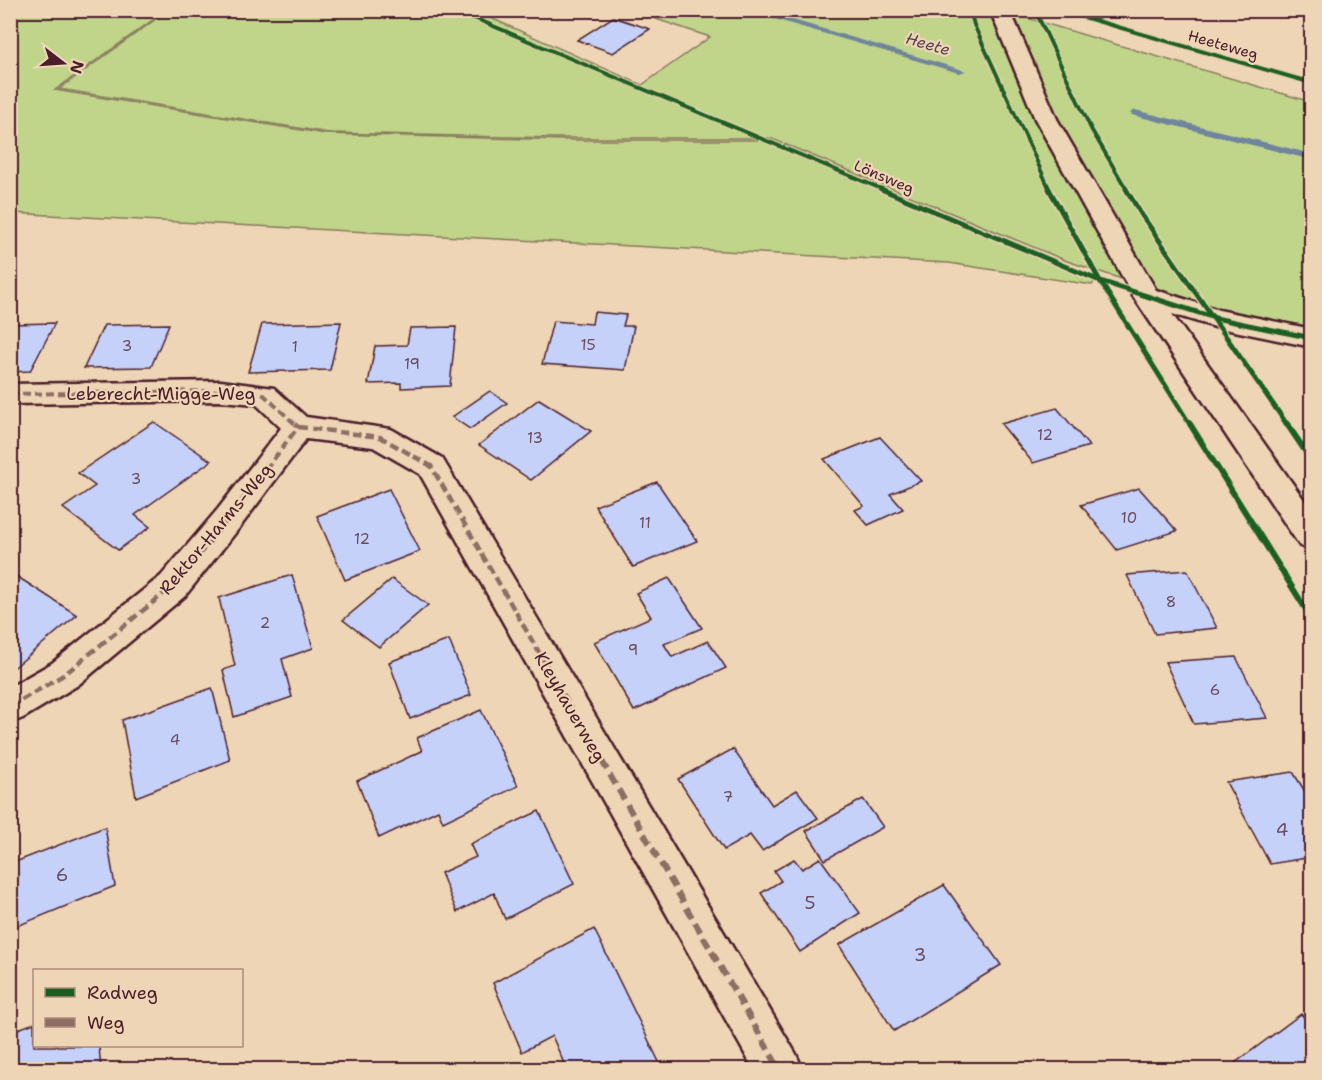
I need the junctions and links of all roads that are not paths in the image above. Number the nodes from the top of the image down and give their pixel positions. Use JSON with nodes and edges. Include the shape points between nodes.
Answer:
{"nodes":[{"id":1,"x":1000,"y":10,"type":"edge"},
{"id":2,"x":1146,"y":296,"type":"junction"},
{"id":3,"x":1311,"y":339,"type":"edge"},
{"id":4,"x":10,"y":394,"type":"edge"},
{"id":5,"x":298,"y":427,"type":"junction"},
{"id":6,"x":1311,"y":537,"type":"edge"},
{"id":7,"x":10,"y":708,"type":"edge"},
{"id":8,"x":780,"y":1070,"type":"edge"}],
"edges":[{"from":1,"to":2,"type":"street","via":[[1046,119]]},
{"from":2,"to":3,"type":"street","via":[[1215,318]]},
{"from":2,"to":6,"type":"street"},
{"from":4,"to":5,"type":"street","name":"Leberecht-Migge-Weg","via":[[264,394]]},
{"from":5,"to":7,"type":"street","name":"Rektor-Harms-Weg","via":[[173,586],[65,674]]},
{"from":5,"to":8,"type":"street","name":"Kleyhauerweg","via":[[380,436],[431,466]]}]}
